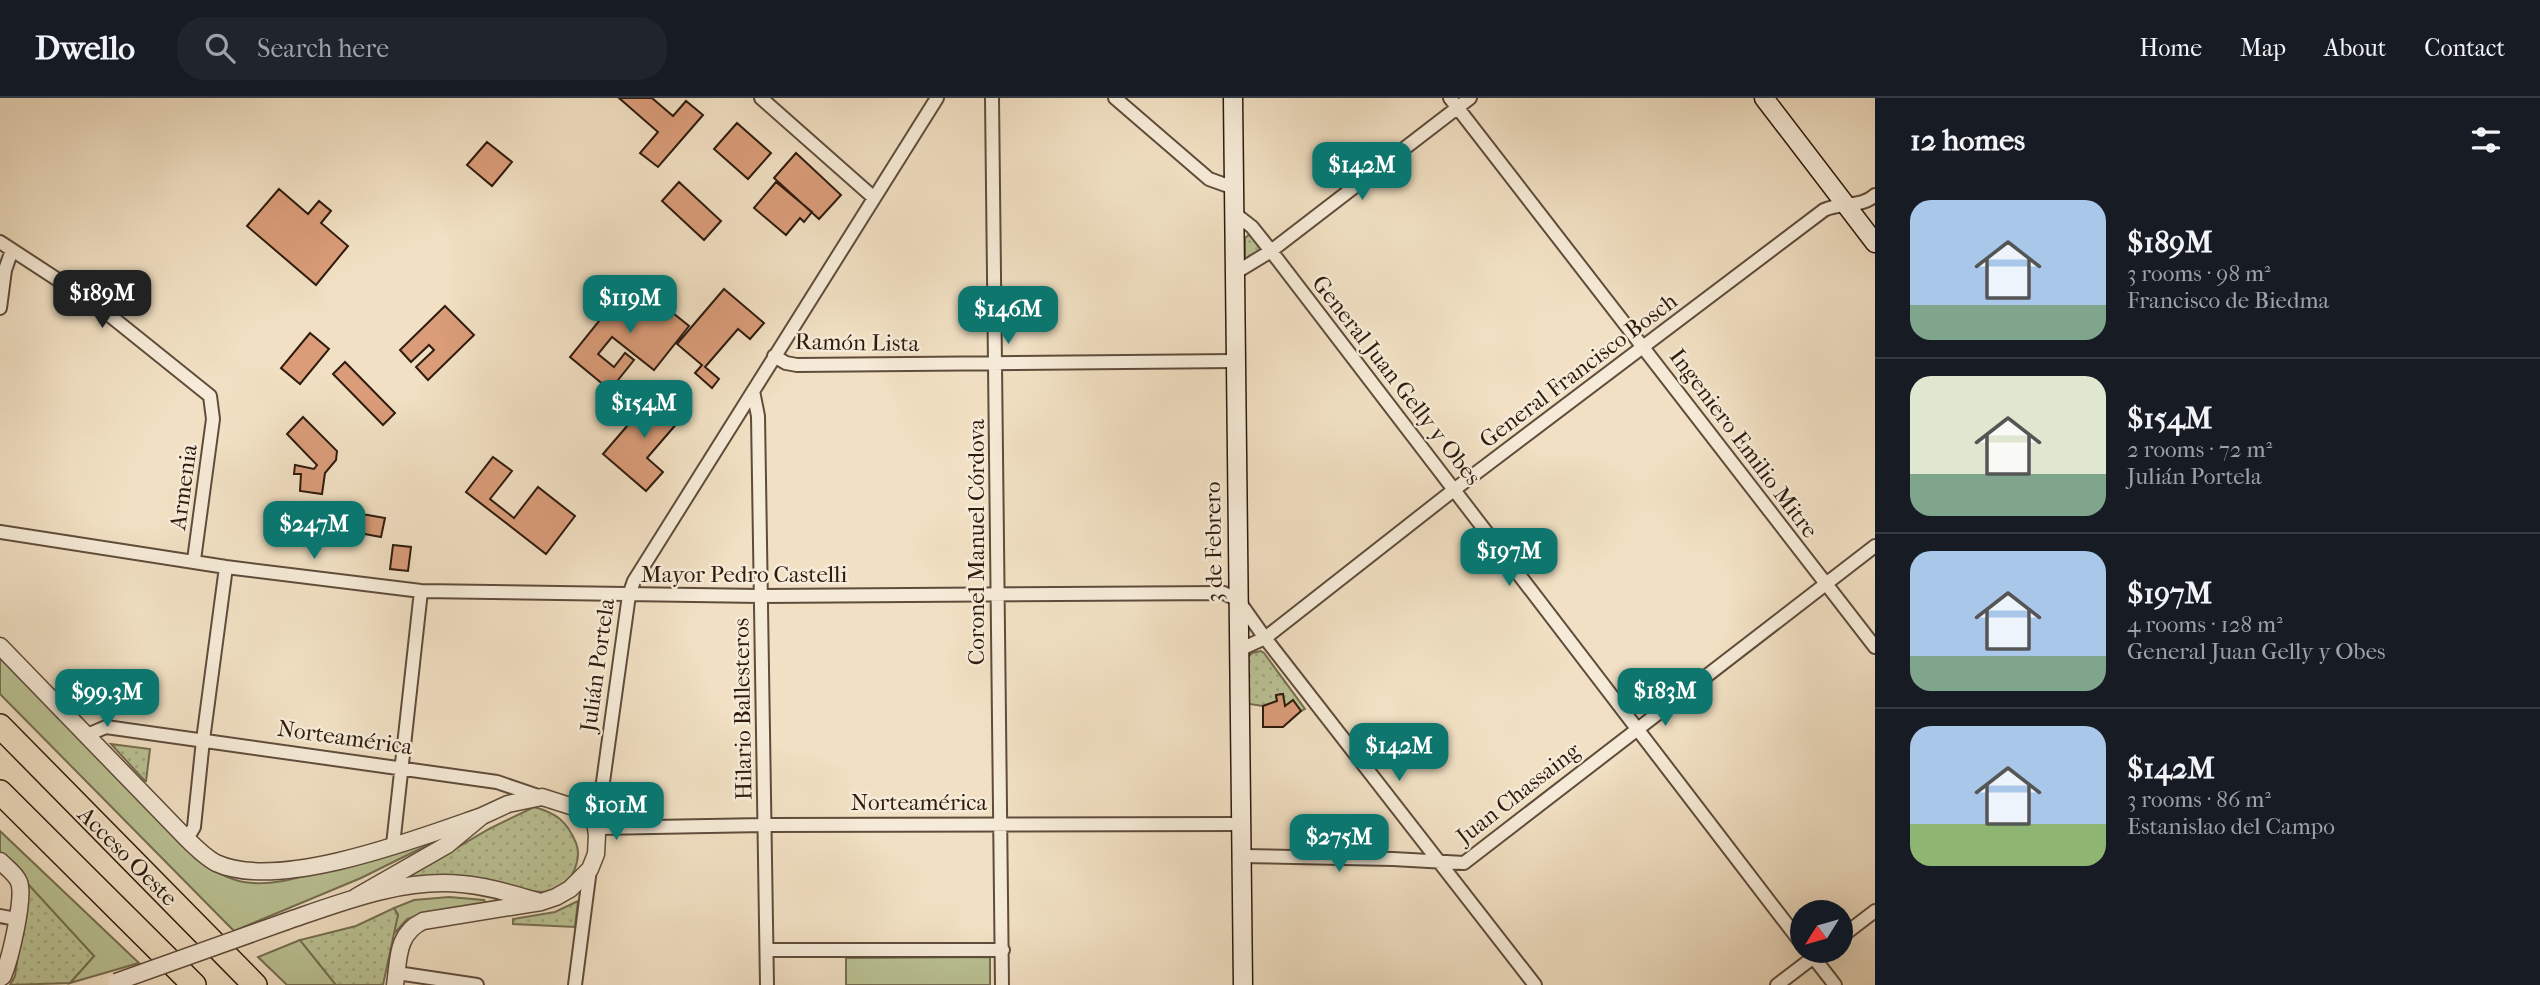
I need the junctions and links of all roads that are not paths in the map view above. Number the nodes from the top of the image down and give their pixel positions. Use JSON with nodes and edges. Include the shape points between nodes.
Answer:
{"nodes":[{"id":1,"x":761,"y":98,"type":"edge"},
{"id":2,"x":937,"y":98,"type":"edge"},
{"id":3,"x":992,"y":98,"type":"edge"},
{"id":4,"x":1115,"y":98,"type":"edge"},
{"id":5,"x":1233,"y":98,"type":"edge"},
{"id":6,"x":1470,"y":98,"type":"edge"},
{"id":7,"x":1764,"y":98,"type":"edge"},
{"id":8,"x":1453,"y":103,"type":"edge"},
{"id":9,"x":1234,"y":188,"type":"junction"},
{"id":10,"x":1875,"y":195,"type":"edge"},
{"id":11,"x":873,"y":197,"type":"junction"},
{"id":12,"x":1845,"y":204,"type":"junction"},
{"id":13,"x":1234,"y":213,"type":"junction"},
{"id":14,"x":0,"y":242,"type":"edge"},
{"id":15,"x":1875,"y":243,"type":"edge"},
{"id":16,"x":12,"y":250,"type":"junction"},
{"id":17,"x":1271,"y":251,"type":"junction"},
{"id":18,"x":1235,"y":273,"type":"junction"},
{"id":19,"x":0,"y":308,"type":"edge"},
{"id":20,"x":1643,"y":346,"type":"junction"},
{"id":21,"x":774,"y":356,"type":"junction"},
{"id":22,"x":1236,"y":360,"type":"junction"},
{"id":23,"x":996,"y":363,"type":"junction"},
{"id":24,"x":753,"y":391,"type":"junction"},
{"id":25,"x":1455,"y":489,"type":"junction"},
{"id":26,"x":0,"y":532,"type":"edge"},
{"id":27,"x":1875,"y":546,"type":"edge"},
{"id":28,"x":194,"y":560,"type":"junction"},
{"id":29,"x":226,"y":567,"type":"junction"},
{"id":30,"x":1826,"y":584,"type":"junction"},
{"id":31,"x":421,"y":591,"type":"junction"},
{"id":32,"x":998,"y":594,"type":"junction"},
{"id":33,"x":629,"y":595,"type":"junction"},
{"id":34,"x":761,"y":596,"type":"junction"},
{"id":35,"x":1238,"y":600,"type":"junction"},
{"id":36,"x":1265,"y":638,"type":"junction"},
{"id":37,"x":0,"y":646,"type":"edge"},
{"id":38,"x":1875,"y":648,"type":"edge"},
{"id":39,"x":1239,"y":650,"type":"junction"},
{"id":40,"x":0,"y":726,"type":"edge"},
{"id":41,"x":1636,"y":729,"type":"junction"},
{"id":42,"x":88,"y":735,"type":"junction"},
{"id":43,"x":203,"y":740,"type":"junction"},
{"id":44,"x":401,"y":768,"type":"junction"},
{"id":45,"x":0,"y":792,"type":"edge"},
{"id":46,"x":541,"y":797,"type":"junction"},
{"id":47,"x":482,"y":816,"type":"junction"},
{"id":48,"x":594,"y":822,"type":"junction"},
{"id":49,"x":1241,"y":824,"type":"junction"},
{"id":50,"x":765,"y":825,"type":"junction"},
{"id":51,"x":999,"y":825,"type":"junction"},
{"id":52,"x":187,"y":839,"type":"junction"},
{"id":53,"x":393,"y":845,"type":"junction"},
{"id":54,"x":1241,"y":856,"type":"junction"},
{"id":55,"x":0,"y":861,"type":"edge"},
{"id":56,"x":1439,"y":862,"type":"junction"},
{"id":57,"x":590,"y":869,"type":"junction"},
{"id":58,"x":356,"y":897,"type":"junction"},
{"id":59,"x":541,"y":902,"type":"junction"},
{"id":60,"x":1875,"y":911,"type":"edge"},
{"id":61,"x":8,"y":917,"type":"edge"},
{"id":62,"x":1790,"y":928,"type":"edge"},
{"id":63,"x":1853,"y":928,"type":"edge"},
{"id":64,"x":767,"y":950,"type":"junction"},
{"id":65,"x":1003,"y":950,"type":"junction"},
{"id":66,"x":1803,"y":963,"type":"edge"},
{"id":67,"x":1821,"y":963,"type":"edge"},
{"id":68,"x":0,"y":978,"type":"edge"},
{"id":69,"x":396,"y":979,"type":"edge"},
{"id":70,"x":112,"y":984,"type":"edge"},
{"id":71,"x":194,"y":985,"type":"edge"},
{"id":72,"x":256,"y":985,"type":"edge"},
{"id":73,"x":477,"y":985,"type":"edge"},
{"id":74,"x":575,"y":985,"type":"edge"},
{"id":75,"x":767,"y":985,"type":"edge"},
{"id":76,"x":1002,"y":985,"type":"edge"},
{"id":77,"x":1243,"y":985,"type":"edge"},
{"id":78,"x":1535,"y":985,"type":"edge"},
{"id":79,"x":1777,"y":985,"type":"edge"},
{"id":80,"x":1835,"y":985,"type":"edge"}],
"edges":[{"from":1,"to":11,"type":"street"},
{"from":2,"to":11,"type":"street","name":"Julián Portela"},
{"from":3,"to":23,"type":"street","name":"Coronel Manuel Córdova"},
{"from":4,"to":9,"type":"street","via":[[1209,178]]},
{"from":5,"to":9,"type":"main road","name":"3 de Febrero"},
{"from":6,"to":8,"type":"street"},
{"from":7,"to":12,"type":"main road"},
{"from":8,"to":17,"type":"street"},
{"from":8,"to":20,"type":"street","name":"Ingeniero Emilio Mitre"},
{"from":9,"to":13,"type":"main road","name":"3 de Febrero"},
{"from":10,"to":12,"type":"street","name":"General Francisco Bosch","via":[[1865,202]]},
{"from":11,"to":21,"type":"street","name":"Julián Portela"},
{"from":12,"to":15,"type":"main road"},
{"from":12,"to":20,"type":"street","name":"General Francisco Bosch","via":[[1824,210]]},
{"from":13,"to":17,"type":"street","name":"General Juan Gelly y Obes"},
{"from":13,"to":18,"type":"main road","name":"3 de Febrero"},
{"from":14,"to":16,"type":"street"},
{"from":16,"to":19,"type":"street"},
{"from":16,"to":28,"type":"street","name":"Armenia","via":[[98,306],[210,396],[213,419]]},
{"from":17,"to":18,"type":"street"},
{"from":17,"to":25,"type":"street","name":"General Juan Gelly y Obes"},
{"from":18,"to":22,"type":"main road","name":"3 de Febrero"},
{"from":20,"to":25,"type":"street","name":"General Francisco Bosch"},
{"from":20,"to":30,"type":"street","name":"Ingeniero Emilio Mitre"},
{"from":21,"to":23,"type":"street","name":"Ramón Lista","via":[[797,365]]},
{"from":21,"to":24,"type":"street","name":"Julián Portela"},
{"from":22,"to":23,"type":"street","name":"Ramón Lista"},
{"from":22,"to":35,"type":"main road","name":"3 de Febrero"},
{"from":23,"to":32,"type":"street","name":"Coronel Manuel Córdova"},
{"from":24,"to":33,"type":"street","name":"Julián Portela"},
{"from":24,"to":34,"type":"street","name":"Hilario Ballesteros","via":[[758,416]]},
{"from":25,"to":36,"type":"street","name":"General Francisco Bosch"},
{"from":25,"to":41,"type":"street","name":"General Juan Gelly y Obes"},
{"from":26,"to":28,"type":"street","name":"Mayor Pedro Castelli"},
{"from":27,"to":30,"type":"street","name":"Juan Chassaing"},
{"from":28,"to":29,"type":"street","name":"Mayor Pedro Castelli"},
{"from":29,"to":31,"type":"street","name":"Mayor Pedro Castelli"},
{"from":29,"to":43,"type":"street"},
{"from":30,"to":38,"type":"street","name":"Ingeniero Emilio Mitre"},
{"from":30,"to":41,"type":"street","name":"Juan Chassaing"},
{"from":31,"to":33,"type":"street","name":"Mayor Pedro Castelli"},
{"from":31,"to":44,"type":"street"},
{"from":32,"to":34,"type":"street","name":"Mayor Pedro Castelli"},
{"from":32,"to":35,"type":"street","name":"Mayor Pedro Castelli","via":[[1224,593]]},
{"from":32,"to":51,"type":"street","name":"Coronel Manuel Córdova"},
{"from":33,"to":34,"type":"street","name":"Mayor Pedro Castelli"},
{"from":33,"to":48,"type":"street","name":"Julián Portela"},
{"from":34,"to":50,"type":"street","name":"Hilario Ballesteros"},
{"from":35,"to":36,"type":"street"},
{"from":35,"to":39,"type":"main road","name":"3 de Febrero"},
{"from":36,"to":39,"type":"street","name":"General Francisco Bosch"},
{"from":36,"to":56,"type":"street"},
{"from":37,"to":42,"type":"street"},
{"from":39,"to":49,"type":"main road","name":"3 de Febrero"},
{"from":40,"to":72,"type":"highway","name":"Acceso Oeste"},
{"from":41,"to":56,"type":"street","name":"Juan Chassaing","via":[[1464,863]]},
{"from":41,"to":62,"type":"street","name":"General Juan Gelly y Obes"},
{"from":42,"to":43,"type":"street","name":"Norteamérica","via":[[106,727]]},
{"from":42,"to":52,"type":"street"},
{"from":43,"to":44,"type":"street","name":"Norteamérica"},
{"from":43,"to":52,"type":"street","via":[[194,827]]},
{"from":44,"to":46,"type":"street","name":"Norteamérica","via":[[497,782]]},
{"from":44,"to":53,"type":"street"},
{"from":45,"to":71,"type":"highway","name":"Acceso Oeste"},
{"from":46,"to":47,"type":"street"},
{"from":46,"to":48,"type":"street","name":"Norteamérica","via":[[577,806]]},
{"from":47,"to":53,"type":"street"},
{"from":47,"to":58,"type":"street","via":[[447,845]]},
{"from":48,"to":50,"type":"street","name":"Norteamérica"},
{"from":48,"to":57,"type":"street","name":"Julián Portela","via":[[596,854]]},
{"from":49,"to":51,"type":"street","name":"Norteamérica"},
{"from":49,"to":54,"type":"main road","name":"3 de Febrero"},
{"from":50,"to":51,"type":"street","name":"Norteamérica"},
{"from":50,"to":64,"type":"street","name":"Hilario Ballesteros"},
{"from":51,"to":65,"type":"street","name":"Coronel Manuel Córdova"},
{"from":52,"to":53,"type":"street","via":[[218,864],[275,872]]},
{"from":54,"to":56,"type":"street","name":"Juan Chassaing"},
{"from":54,"to":77,"type":"main road","name":"3 de Febrero"},
{"from":55,"to":61,"type":"street","via":[[19,883]]},
{"from":56,"to":78,"type":"street"},
{"from":57,"to":59,"type":"street","via":[[570,889]]},
{"from":57,"to":74,"type":"street","name":"Julián Portela"},
{"from":58,"to":59,"type":"street","via":[[463,884]]},
{"from":58,"to":70,"type":"street","bridge":true},
{"from":59,"to":69,"type":"street","via":[[412,926],[402,939]]},
{"from":60,"to":63,"type":"street"},
{"from":61,"to":68,"type":"street","via":[[12,950]]},
{"from":64,"to":65,"type":"street"},
{"from":64,"to":75,"type":"street","name":"Hilario Ballesteros"},
{"from":65,"to":76,"type":"street","name":"Coronel Manuel Córdova"},
{"from":66,"to":79,"type":"street"},
{"from":67,"to":80,"type":"street"},
{"from":69,"to":73,"type":"street"}]}
